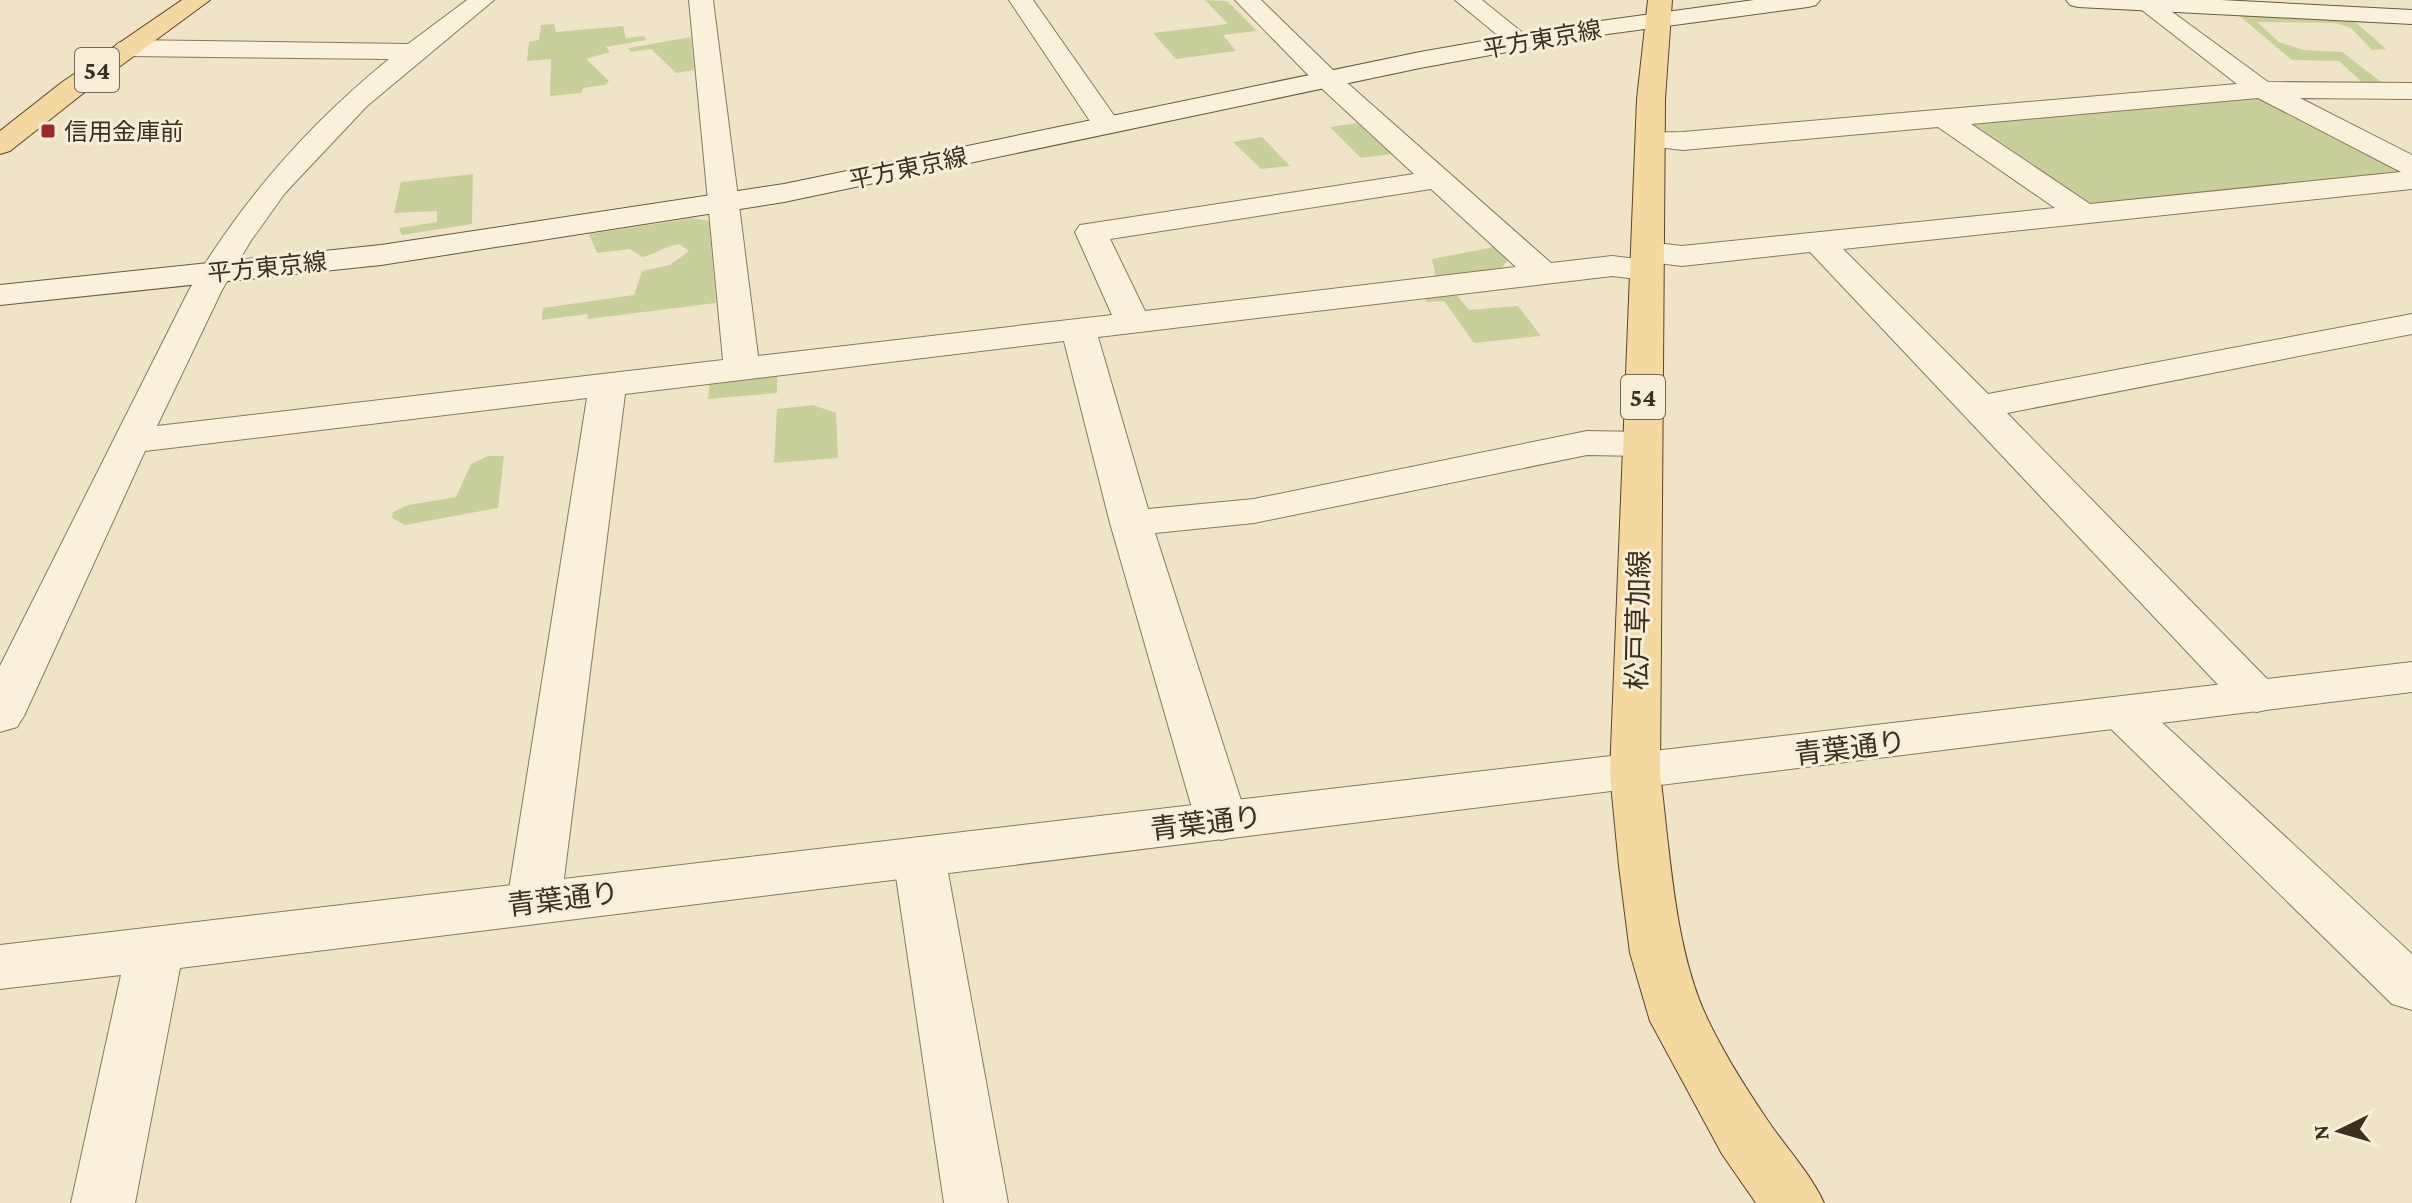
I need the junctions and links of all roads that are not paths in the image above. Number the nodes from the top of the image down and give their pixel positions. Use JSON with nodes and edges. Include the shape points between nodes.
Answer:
{"nodes":[{"id":1,"x":161,"y":0,"type":"edge"},
{"id":2,"x":198,"y":0,"type":"edge"},
{"id":3,"x":482,"y":0,"type":"edge"},
{"id":4,"x":701,"y":0,"type":"edge"},
{"id":5,"x":1021,"y":0,"type":"edge"},
{"id":6,"x":1247,"y":0,"type":"edge"},
{"id":7,"x":1467,"y":0,"type":"edge"},
{"id":8,"x":1808,"y":0,"type":"edge"},
{"id":9,"x":2078,"y":0,"type":"edge"},
{"id":10,"x":2143,"y":2,"type":"edge"},
{"id":11,"x":1658,"y":10,"type":"edge"},
{"id":12,"x":2412,"y":17,"type":"edge"},
{"id":13,"x":1521,"y":42,"type":"junction"},
{"id":14,"x":127,"y":48,"type":"junction"},
{"id":15,"x":410,"y":52,"type":"junction"},
{"id":16,"x":69,"y":60,"type":"dead end"},
{"id":17,"x":1327,"y":79,"type":"junction"},
{"id":18,"x":2262,"y":90,"type":"junction"},
{"id":19,"x":2412,"y":91,"type":"edge"},
{"id":20,"x":1944,"y":118,"type":"junction"},
{"id":21,"x":1106,"y":124,"type":"junction"},
{"id":22,"x":1650,"y":139,"type":"junction"},
{"id":23,"x":0,"y":145,"type":"edge"},
{"id":24,"x":2412,"y":166,"type":"edge"},
{"id":25,"x":1438,"y":179,"type":"junction"},
{"id":26,"x":2412,"y":180,"type":"edge"},
{"id":27,"x":723,"y":203,"type":"junction"},
{"id":28,"x":2084,"y":214,"type":"junction"},
{"id":29,"x":1818,"y":242,"type":"junction"},
{"id":30,"x":1648,"y":261,"type":"junction"},
{"id":31,"x":213,"y":272,"type":"junction"},
{"id":32,"x":1543,"y":274,"type":"junction"},
{"id":33,"x":0,"y":295,"type":"edge"},
{"id":34,"x":1133,"y":323,"type":"junction"},
{"id":35,"x":1078,"y":329,"type":"junction"},
{"id":36,"x":2403,"y":332,"type":"edge"},
{"id":37,"x":742,"y":369,"type":"junction"},
{"id":38,"x":608,"y":384,"type":"junction"},
{"id":39,"x":1980,"y":407,"type":"junction"},
{"id":40,"x":130,"y":441,"type":"junction"},
{"id":41,"x":1642,"y":444,"type":"junction"},
{"id":42,"x":1131,"y":523,"type":"junction"},
{"id":43,"x":2412,"y":677,"type":"edge"},
{"id":44,"x":2257,"y":697,"type":"junction"},
{"id":45,"x":2124,"y":714,"type":"junction"},
{"id":46,"x":0,"y":716,"type":"edge"},
{"id":47,"x":1635,"y":774,"type":"junction"},
{"id":48,"x":1222,"y":822,"type":"junction"},
{"id":49,"x":919,"y":856,"type":"junction"},
{"id":50,"x":534,"y":902,"type":"junction"},
{"id":51,"x":157,"y":952,"type":"junction"},
{"id":52,"x":0,"y":967,"type":"edge"},
{"id":53,"x":2412,"y":988,"type":"edge"},
{"id":54,"x":103,"y":1203,"type":"edge"},
{"id":55,"x":976,"y":1203,"type":"edge"},
{"id":56,"x":1792,"y":1203,"type":"edge"}],
"edges":[{"from":1,"to":16,"type":"main road","number":"54"},
{"from":2,"to":14,"type":"main road","number":"54"},
{"from":3,"to":15,"type":"street"},
{"from":4,"to":27,"type":"street"},
{"from":5,"to":21,"type":"street"},
{"from":6,"to":17,"type":"street"},
{"from":7,"to":13,"type":"street"},
{"from":8,"to":11,"type":"street","name":"平方東京線"},
{"from":9,"to":10,"type":"street"},
{"from":10,"to":12,"type":"street"},
{"from":10,"to":18,"type":"street"},
{"from":11,"to":13,"type":"street","name":"平方東京線"},
{"from":11,"to":22,"type":"main road","name":"松戸草加線","number":"54"},
{"from":13,"to":17,"type":"street","name":"平方東京線"},
{"from":14,"to":15,"type":"street"},
{"from":14,"to":23,"type":"main road","number":"54"},
{"from":15,"to":31,"type":"street","via":[[311,145],[251,216]]},
{"from":17,"to":21,"type":"street","name":"平方東京線"},
{"from":17,"to":25,"type":"street"},
{"from":18,"to":19,"type":"street"},
{"from":18,"to":20,"type":"street"},
{"from":18,"to":24,"type":"street"},
{"from":20,"to":22,"type":"street","via":[[1683,141]]},
{"from":20,"to":28,"type":"street"},
{"from":21,"to":27,"type":"street","name":"平方東京線","via":[[851,181]]},
{"from":22,"to":30,"type":"main road","name":"松戸草加線","number":"54"},
{"from":25,"to":32,"type":"street"},
{"from":25,"to":34,"type":"street","via":[[1091,232]]},
{"from":26,"to":28,"type":"street"},
{"from":27,"to":31,"type":"street","name":"平方東京線","via":[[381,255]]},
{"from":27,"to":37,"type":"street"},
{"from":28,"to":29,"type":"street"},
{"from":29,"to":30,"type":"street"},
{"from":29,"to":39,"type":"street"},
{"from":30,"to":32,"type":"street"},
{"from":30,"to":41,"type":"main road","name":"松戸草加線","number":"54"},
{"from":31,"to":33,"type":"street","name":"平方東京線"},
{"from":31,"to":40,"type":"street"},
{"from":32,"to":34,"type":"street"},
{"from":34,"to":35,"type":"street"},
{"from":35,"to":37,"type":"street"},
{"from":35,"to":42,"type":"street"},
{"from":36,"to":39,"type":"street"},
{"from":37,"to":38,"type":"street"},
{"from":38,"to":40,"type":"street"},
{"from":38,"to":50,"type":"street"},
{"from":39,"to":44,"type":"street"},
{"from":40,"to":46,"type":"street"},
{"from":41,"to":42,"type":"street","via":[[1587,443],[1254,511]]},
{"from":41,"to":47,"type":"main road","name":"松戸草加線","number":"54"},
{"from":42,"to":48,"type":"street"},
{"from":43,"to":44,"type":"street","name":"青葉通り"},
{"from":44,"to":45,"type":"street","name":"青葉通り"},
{"from":45,"to":47,"type":"street","name":"青葉通り"},
{"from":45,"to":53,"type":"street"},
{"from":47,"to":48,"type":"street","name":"青葉通り"},
{"from":47,"to":56,"type":"main road","name":"松戸草加線","number":"54","via":[[1658,953],[1679,1021],[1744,1136]]},
{"from":48,"to":49,"type":"street","name":"青葉通り"},
{"from":49,"to":50,"type":"street","name":"青葉通り"},
{"from":49,"to":55,"type":"street"},
{"from":50,"to":51,"type":"street","name":"青葉通り"},
{"from":51,"to":52,"type":"street","name":"青葉通り"},
{"from":51,"to":54,"type":"street"}]}
